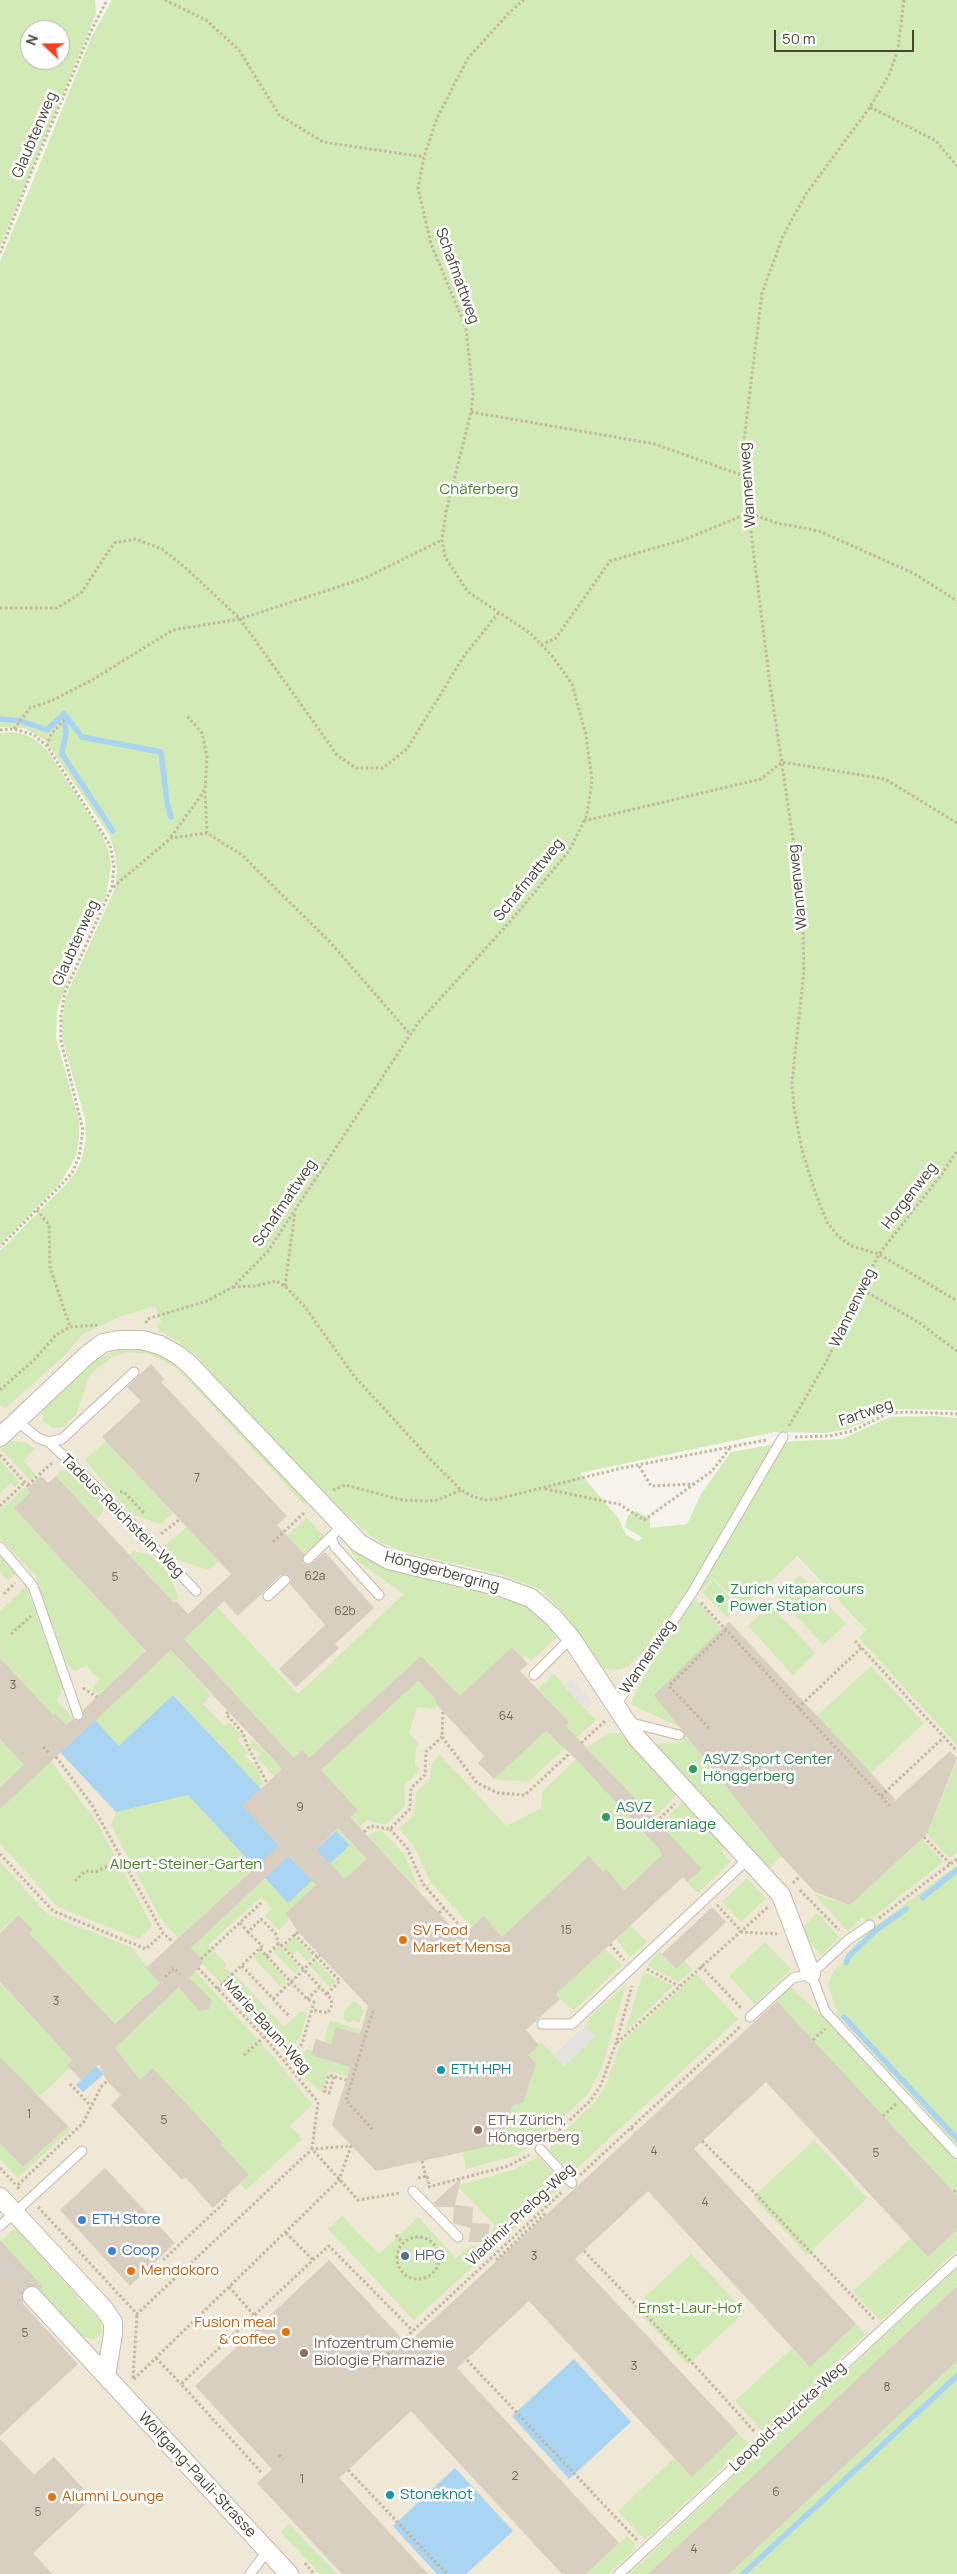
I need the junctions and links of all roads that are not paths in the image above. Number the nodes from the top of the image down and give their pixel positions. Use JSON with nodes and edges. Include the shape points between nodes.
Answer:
{"nodes":[{"id":1,"x":134,"y":1372,"type":"dead end"},
{"id":2,"x":17,"y":1421,"type":"junction"},
{"id":3,"x":0,"y":1437,"type":"edge"},
{"id":4,"x":783,"y":1437,"type":"road end"},
{"id":5,"x":49,"y":1442,"type":"junction"},
{"id":6,"x":337,"y":1531,"type":"junction"},
{"id":7,"x":0,"y":1547,"type":"edge"},
{"id":8,"x":308,"y":1558,"type":"dead end"},
{"id":9,"x":285,"y":1580,"type":"dead end"},
{"id":10,"x":196,"y":1591,"type":"dead end"},
{"id":11,"x":380,"y":1595,"type":"dead end"},
{"id":12,"x":268,"y":1596,"type":"dead end"},
{"id":13,"x":571,"y":1638,"type":"junction"},
{"id":14,"x":534,"y":1675,"type":"dead end"},
{"id":15,"x":614,"y":1707,"type":"junction"},
{"id":16,"x":78,"y":1715,"type":"dead end"},
{"id":17,"x":625,"y":1722,"type":"junction"},
{"id":18,"x":678,"y":1736,"type":"dead end"},
{"id":19,"x":748,"y":1859,"type":"junction"},
{"id":20,"x":870,"y":1925,"type":"road end"},
{"id":21,"x":811,"y":1974,"type":"junction"},
{"id":22,"x":750,"y":2017,"type":"road end"},
{"id":23,"x":542,"y":2024,"type":"dead end"},
{"id":24,"x":540,"y":2149,"type":"road end"},
{"id":25,"x":82,"y":2151,"type":"dead end"},
{"id":26,"x":957,"y":2154,"type":"edge"},
{"id":27,"x":572,"y":2182,"type":"road end"},
{"id":28,"x":411,"y":2192,"type":"road end"},
{"id":29,"x":0,"y":2197,"type":"edge"},
{"id":30,"x":15,"y":2213,"type":"junction"},
{"id":31,"x":0,"y":2226,"type":"edge"},
{"id":32,"x":458,"y":2238,"type":"dead end"},
{"id":33,"x":957,"y":2260,"type":"edge"},
{"id":34,"x":32,"y":2296,"type":"tunnel mouth"},
{"id":35,"x":106,"y":2376,"type":"junction"},
{"id":36,"x":268,"y":2550,"type":"junction"},
{"id":37,"x":250,"y":2574,"type":"edge"},
{"id":38,"x":289,"y":2574,"type":"edge"},
{"id":39,"x":620,"y":2574,"type":"edge"}],
"edges":[{"from":1,"to":5,"type":"lane","name":"Tadeus-Reichstein-Weg","via":[[62,1439]]},
{"from":2,"to":3,"type":"street","name":"Hönggerbergring"},
{"from":2,"to":5,"type":"lane","name":"Tadeus-Reichstein-Weg","via":[[38,1438]]},
{"from":2,"to":6,"type":"street","name":"Hönggerbergring","via":[[103,1344],[142,1340],[160,1345],[190,1365]]},
{"from":4,"to":15,"type":"lane","name":"Wannenweg","via":[[692,1593]]},
{"from":5,"to":10,"type":"lane","name":"Tadeus-Reichstein-Weg"},
{"from":6,"to":8,"type":"lane"},
{"from":6,"to":11,"type":"lane","via":[[335,1547]]},
{"from":6,"to":13,"type":"street","name":"Hönggerbergring","via":[[389,1560],[501,1587],[531,1598]]},
{"from":7,"to":16,"type":"lane","via":[[33,1586]]},
{"from":9,"to":12,"type":"lane"},
{"from":13,"to":14,"type":"lane"},
{"from":13,"to":15,"type":"street","name":"Hönggerbergring"},
{"from":15,"to":17,"type":"street","name":"Hönggerbergring"},
{"from":17,"to":18,"type":"lane"},
{"from":17,"to":19,"type":"street","name":"Hönggerbergring","via":[[658,1763]]},
{"from":19,"to":21,"type":"street","name":"Hönggerbergring","via":[[787,1889],[797,1935]]},
{"from":19,"to":23,"type":"lane","via":[[572,2024]]},
{"from":20,"to":21,"type":"lane","via":[[848,1940]]},
{"from":21,"to":22,"type":"lane","via":[[793,1978]]},
{"from":21,"to":26,"type":"lane","via":[[824,2011]]},
{"from":24,"to":27,"type":"lane"},
{"from":25,"to":30,"type":"lane"},
{"from":28,"to":32,"type":"lane"},
{"from":29,"to":30,"type":"street"},
{"from":30,"to":31,"type":"lane"},
{"from":30,"to":35,"type":"street","via":[[113,2322]]},
{"from":33,"to":39,"type":"lane","name":"Leopold-Ruzicka-Weg"},
{"from":34,"to":35,"type":"street","name":"Wolfgang-Pauli-Strasse"},
{"from":35,"to":36,"type":"street","name":"Wolfgang-Pauli-Strasse"},
{"from":36,"to":37,"type":"lane"},
{"from":36,"to":38,"type":"street","name":"Wolfgang-Pauli-Strasse"}]}
